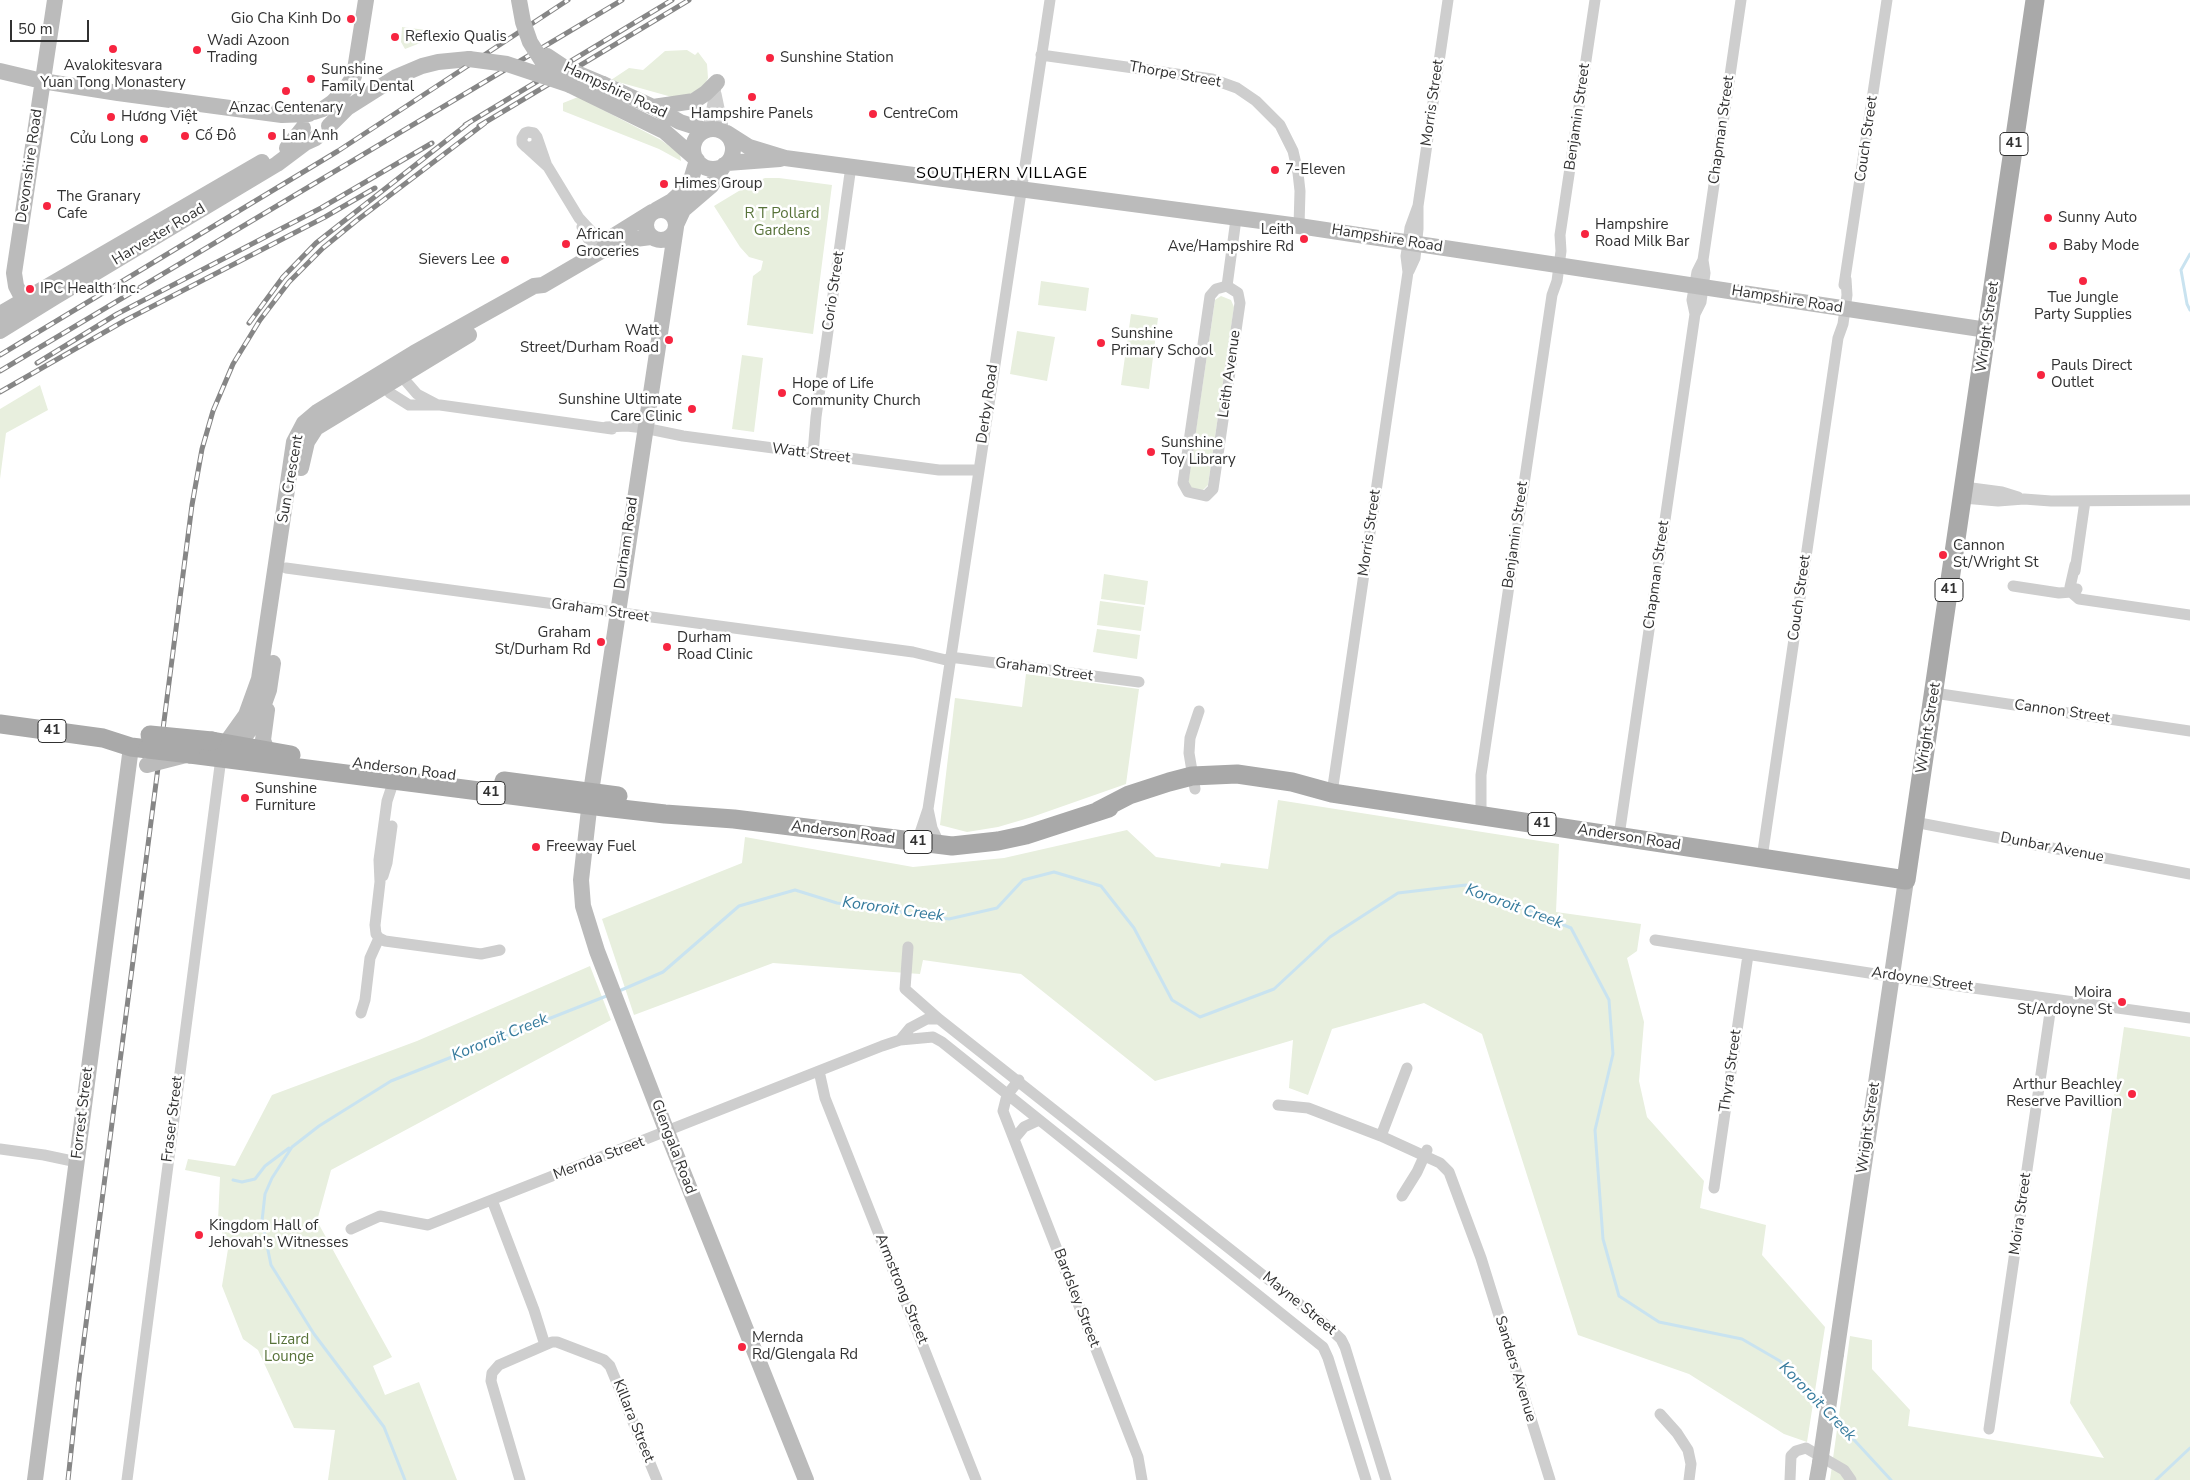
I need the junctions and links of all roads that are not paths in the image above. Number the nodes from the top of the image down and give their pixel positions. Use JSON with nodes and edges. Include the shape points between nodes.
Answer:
{"nodes":[{"id":1,"x":55,"y":0,"type":"edge"},
{"id":2,"x":366,"y":0,"type":"edge"},
{"id":3,"x":519,"y":0,"type":"edge"},
{"id":4,"x":1050,"y":0,"type":"edge"},
{"id":5,"x":1448,"y":0,"type":"edge"},
{"id":6,"x":1595,"y":0,"type":"edge"},
{"id":7,"x":1741,"y":0,"type":"edge"},
{"id":8,"x":1887,"y":0,"type":"edge"},
{"id":9,"x":2035,"y":0,"type":"edge"},
{"id":10,"x":530,"y":42,"type":"junction"},
{"id":11,"x":1041,"y":56,"type":"junction"},
{"id":12,"x":0,"y":71,"type":"edge"},
{"id":13,"x":42,"y":81,"type":"junction"},
{"id":14,"x":717,"y":84,"type":"junction"},
{"id":15,"x":570,"y":85,"type":"junction"},
{"id":16,"x":653,"y":106,"type":"junction"},
{"id":17,"x":309,"y":124,"type":"junction"},
{"id":18,"x":707,"y":130,"type":"junction"},
{"id":19,"x":726,"y":133,"type":"junction"},
{"id":20,"x":785,"y":158,"type":"junction"},
{"id":21,"x":696,"y":159,"type":"junction"},
{"id":22,"x":726,"y":164,"type":"junction"},
{"id":23,"x":851,"y":166,"type":"junction"},
{"id":24,"x":548,"y":167,"type":"junction"},
{"id":25,"x":1020,"y":190,"type":"junction"},
{"id":26,"x":654,"y":211,"type":"junction"},
{"id":27,"x":1236,"y":219,"type":"junction"},
{"id":28,"x":676,"y":226,"type":"junction"},
{"id":29,"x":1299,"y":226,"type":"junction"},
{"id":30,"x":653,"y":238,"type":"junction"},
{"id":31,"x":1412,"y":243,"type":"junction"},
{"id":32,"x":600,"y":252,"type":"junction"},
{"id":33,"x":1556,"y":266,"type":"junction"},
{"id":34,"x":1227,"y":286,"type":"junction"},
{"id":35,"x":1699,"y":286,"type":"junction"},
{"id":36,"x":665,"y":295,"type":"junction"},
{"id":37,"x":26,"y":307,"type":"junction"},
{"id":38,"x":1842,"y":308,"type":"junction"},
{"id":39,"x":0,"y":314,"type":"edge"},
{"id":40,"x":1987,"y":330,"type":"junction"},
{"id":41,"x":0,"y":331,"type":"edge"},
{"id":42,"x":399,"y":370,"type":"junction"},
{"id":43,"x":380,"y":381,"type":"junction"},
{"id":44,"x":440,"y":405,"type":"junction"},
{"id":45,"x":644,"y":431,"type":"junction"},
{"id":46,"x":810,"y":454,"type":"junction"},
{"id":47,"x":977,"y":474,"type":"junction"},
{"id":48,"x":1963,"y":492,"type":"junction"},
{"id":49,"x":2190,"y":500,"type":"edge"},
{"id":50,"x":2081,"y":501,"type":"junction"},
{"id":51,"x":282,"y":568,"type":"junction"},
{"id":52,"x":2013,"y":586,"type":"dead end"},
{"id":53,"x":2074,"y":591,"type":"junction"},
{"id":54,"x":617,"y":614,"type":"junction"},
{"id":55,"x":2190,"y":614,"type":"edge"},
{"id":56,"x":950,"y":657,"type":"junction"},
{"id":57,"x":1138,"y":682,"type":"dead end"},
{"id":58,"x":269,"y":690,"type":"junction"},
{"id":59,"x":1934,"y":693,"type":"junction"},
{"id":60,"x":1199,"y":711,"type":"dead end"},
{"id":61,"x":0,"y":724,"type":"edge"},
{"id":62,"x":2190,"y":731,"type":"edge"},
{"id":63,"x":142,"y":746,"type":"junction"},
{"id":64,"x":222,"y":749,"type":"junction"},
{"id":65,"x":269,"y":751,"type":"junction"},
{"id":66,"x":395,"y":775,"type":"junction"},
{"id":67,"x":126,"y":782,"type":"junction"},
{"id":68,"x":1194,"y":782,"type":"junction"},
{"id":69,"x":1327,"y":793,"type":"junction"},
{"id":70,"x":590,"y":799,"type":"junction"},
{"id":71,"x":928,"y":808,"type":"junction"},
{"id":72,"x":1475,"y":815,"type":"junction"},
{"id":73,"x":1914,"y":822,"type":"junction"},
{"id":74,"x":1619,"y":836,"type":"junction"},
{"id":75,"x":917,"y":842,"type":"junction"},
{"id":76,"x":940,"y":845,"type":"junction"},
{"id":77,"x":1762,"y":858,"type":"junction"},
{"id":78,"x":2190,"y":874,"type":"edge"},
{"id":79,"x":1906,"y":880,"type":"junction"},
{"id":80,"x":379,"y":938,"type":"junction"},
{"id":81,"x":1655,"y":940,"type":"dead end"},
{"id":82,"x":908,"y":947,"type":"dead end"},
{"id":83,"x":500,"y":950,"type":"dead end"},
{"id":84,"x":1748,"y":955,"type":"junction"},
{"id":85,"x":1892,"y":977,"type":"junction"},
{"id":86,"x":2052,"y":999,"type":"junction"},
{"id":87,"x":361,"y":1013,"type":"dead end"},
{"id":88,"x":2190,"y":1018,"type":"edge"},
{"id":89,"x":939,"y":1019,"type":"junction"},
{"id":90,"x":900,"y":1040,"type":"junction"},
{"id":91,"x":969,"y":1041,"type":"junction"},
{"id":92,"x":958,"y":1055,"type":"junction"},
{"id":93,"x":1408,"y":1068,"type":"dead end"},
{"id":94,"x":815,"y":1072,"type":"junction"},
{"id":95,"x":1019,"y":1080,"type":"junction"},
{"id":96,"x":1007,"y":1095,"type":"junction"},
{"id":97,"x":1278,"y":1105,"type":"dead end"},
{"id":98,"x":1039,"y":1120,"type":"junction"},
{"id":99,"x":667,"y":1132,"type":"junction"},
{"id":100,"x":1387,"y":1138,"type":"junction"},
{"id":101,"x":1014,"y":1139,"type":"junction"},
{"id":102,"x":0,"y":1149,"type":"edge"},
{"id":103,"x":1426,"y":1154,"type":"junction"},
{"id":104,"x":77,"y":1159,"type":"junction"},
{"id":105,"x":1141,"y":1178,"type":"junction"},
{"id":106,"x":1714,"y":1188,"type":"dead end"},
{"id":107,"x":1127,"y":1192,"type":"junction"},
{"id":108,"x":1402,"y":1196,"type":"dead end"},
{"id":109,"x":492,"y":1200,"type":"junction"},
{"id":110,"x":351,"y":1229,"type":"dead end"},
{"id":111,"x":548,"y":1344,"type":"junction"},
{"id":112,"x":1660,"y":1414,"type":"dead end"},
{"id":113,"x":1989,"y":1429,"type":"dead end"},
{"id":114,"x":1138,"y":1457,"type":"junction"},
{"id":115,"x":35,"y":1480,"type":"edge"},
{"id":116,"x":127,"y":1480,"type":"edge"},
{"id":117,"x":520,"y":1480,"type":"edge"},
{"id":118,"x":656,"y":1480,"type":"edge"},
{"id":119,"x":806,"y":1480,"type":"edge"},
{"id":120,"x":976,"y":1480,"type":"edge"},
{"id":121,"x":1142,"y":1480,"type":"edge"},
{"id":122,"x":1147,"y":1480,"type":"edge"},
{"id":123,"x":1366,"y":1480,"type":"edge"},
{"id":124,"x":1386,"y":1480,"type":"edge"},
{"id":125,"x":1550,"y":1480,"type":"edge"},
{"id":126,"x":1689,"y":1480,"type":"edge"},
{"id":127,"x":1790,"y":1480,"type":"edge"},
{"id":128,"x":1817,"y":1480,"type":"edge"},
{"id":129,"x":1852,"y":1480,"type":"edge"}],
"edges":[{"from":1,"to":13,"type":"street","name":"Devonshire Road"},
{"from":2,"to":17,"type":"street","via":[[354,76],[344,91]]},
{"from":3,"to":10,"type":"street","name":"Hampshire Road","bridge":true},
{"from":4,"to":11,"type":"street","name":"Derby Road"},
{"from":5,"to":31,"type":"street","name":"Morris Street"},
{"from":6,"to":33,"type":"street","name":"Benjamin Street","via":[[1560,235],[1554,250]]},
{"from":7,"to":35,"type":"street","name":"Chapman Street","via":[[1703,260],[1697,272]]},
{"from":8,"to":38,"type":"street","name":"Couch Street","via":[[1846,279],[1840,293]]},
{"from":9,"to":40,"type":"main road","name":"Wright Street","number":"41"},
{"from":10,"to":15,"type":"street","name":"Hampshire Road","bridge":true,"via":[[548,69]]},
{"from":10,"to":16,"type":"street","name":"Hampshire Road","bridge":true,"via":[[560,65]]},
{"from":11,"to":25,"type":"street","name":"Derby Road"},
{"from":11,"to":29,"type":"street","name":"Thorpe Street","via":[[1212,79],[1237,88],[1256,100],[1280,125],[1293,151],[1300,191]]},
{"from":12,"to":13,"type":"street"},
{"from":13,"to":17,"type":"street","via":[[282,115]]},
{"from":13,"to":37,"type":"street","name":"Devonshire Road","via":[[14,272],[16,286]]},
{"from":14,"to":16,"type":"street","via":[[694,100]]},
{"from":14,"to":18,"type":"street"},
{"from":14,"to":19,"type":"street"},
{"from":15,"to":17,"type":"street","name":"Hampshire Road","bridge":true,"via":[[486,60],[438,62],[396,77],[359,100],[329,126],[325,116]]},
{"from":15,"to":21,"type":"street","name":"Hampshire Road","via":[[664,131]]},
{"from":16,"to":18,"type":"street","name":"Hampshire Road","via":[[680,122]]},
{"from":17,"to":37,"type":"street","name":"Harvester Road","via":[[284,150]]},
{"from":18,"to":19,"type":"street","via":[[716,128]]},
{"from":18,"to":21,"type":"street","via":[[698,136],[694,144]]},
{"from":19,"to":20,"type":"street","name":"Hampshire Road","via":[[749,147]]},
{"from":19,"to":22,"type":"street","via":[[734,149]]},
{"from":20,"to":22,"type":"street","name":"Hampshire Road"},
{"from":20,"to":23,"type":"street","name":"Hampshire Road"},
{"from":21,"to":22,"type":"street","via":[[707,168]]},
{"from":21,"to":26,"type":"street","name":"Sun Crescent","via":[[691,179],[684,190]]},
{"from":22,"to":28,"type":"street","via":[[707,191],[683,210]]},
{"from":23,"to":25,"type":"street","name":"Hampshire Road"},
{"from":23,"to":46,"type":"street","name":"Corio Street"},
{"from":24,"to":24,"type":"street","via":[[537,137],[534,146],[525,146]]},
{"from":24,"to":32,"type":"street","via":[[579,218],[591,231]]},
{"from":25,"to":27,"type":"street","name":"Hampshire Road"},
{"from":25,"to":47,"type":"street","name":"Derby Road"},
{"from":26,"to":28,"type":"street","via":[[664,209],[671,213]]},
{"from":26,"to":30,"type":"street","via":[[646,224]]},
{"from":26,"to":32,"type":"street","name":"Sun Crescent","via":[[607,240]]},
{"from":27,"to":29,"type":"street","name":"Hampshire Road"},
{"from":27,"to":34,"type":"street"},
{"from":28,"to":30,"type":"street","via":[[669,238]]},
{"from":28,"to":36,"type":"street","name":"Durham Road"},
{"from":29,"to":31,"type":"street","name":"Hampshire Road"},
{"from":30,"to":32,"type":"street","name":"Sun Crescent","via":[[635,239]]},
{"from":30,"to":36,"type":"street","name":"Durham Road","via":[[662,255]]},
{"from":31,"to":33,"type":"street","name":"Hampshire Road"},
{"from":31,"to":69,"type":"street","name":"Morris Street","via":[[1414,258],[1408,272]]},
{"from":32,"to":42,"type":"street","name":"Sun Crescent","via":[[543,285],[538,293]]},
{"from":33,"to":35,"type":"street","name":"Hampshire Road"},
{"from":33,"to":72,"type":"street","name":"Benjamin Street","via":[[1550,280],[1552,295]]},
{"from":34,"to":34,"type":"street","name":"Leith Avenue","via":[[1238,293],[1240,303],[1213,489],[1206,496],[1188,492],[1183,483],[1210,296],[1216,289]]},
{"from":35,"to":38,"type":"street","name":"Hampshire Road"},
{"from":35,"to":74,"type":"street","name":"Chapman Street","via":[[1692,300],[1695,314]]},
{"from":36,"to":45,"type":"street","name":"Durham Road"},
{"from":37,"to":39,"type":"street","name":"Harvester Road"},
{"from":37,"to":41,"type":"street","name":"Harvester Road"},
{"from":38,"to":40,"type":"street","name":"Hampshire Road"},
{"from":38,"to":77,"type":"street","name":"Couch Street","via":[[1836,323],[1838,338]]},
{"from":40,"to":48,"type":"main road","name":"Wright Street","number":"41"},
{"from":42,"to":43,"type":"street","name":"Sun Crescent"},
{"from":42,"to":44,"type":"street","name":"Watt Street","via":[[421,397]]},
{"from":43,"to":44,"type":"street","name":"Watt Street","via":[[399,400],[409,405]]},
{"from":43,"to":51,"type":"street","name":"Sun Crescent","via":[[310,435],[301,465]]},
{"from":44,"to":45,"type":"street","name":"Watt Street","via":[[606,427],[626,426]]},
{"from":45,"to":46,"type":"street","name":"Watt Street"},
{"from":45,"to":54,"type":"street","name":"Durham Road"},
{"from":46,"to":47,"type":"street","name":"Watt Street","via":[[939,470],[955,476]]},
{"from":47,"to":56,"type":"street","name":"Derby Road"},
{"from":48,"to":50,"type":"street","via":[[2002,492],[2024,499]]},
{"from":48,"to":59,"type":"main road","name":"Wright Street","number":"41"},
{"from":49,"to":50,"type":"street"},
{"from":50,"to":53,"type":"street"},
{"from":51,"to":54,"type":"street","name":"Graham Street"},
{"from":51,"to":58,"type":"street","name":"Sun Crescent"},
{"from":51,"to":64,"type":"street","name":"Sun Crescent","via":[[256,690],[246,715]]},
{"from":52,"to":53,"type":"street","via":[[2059,593]]},
{"from":53,"to":55,"type":"street","via":[[2091,600]]},
{"from":54,"to":56,"type":"street","name":"Graham Street"},
{"from":54,"to":70,"type":"street","name":"Durham Road"},
{"from":56,"to":57,"type":"street","name":"Graham Street"},
{"from":56,"to":71,"type":"street","name":"Derby Road"},
{"from":58,"to":64,"type":"street","name":"Sun Crescent","via":[[260,715]]},
{"from":58,"to":65,"type":"street","via":[[264,740]]},
{"from":59,"to":62,"type":"street","name":"Cannon Street"},
{"from":59,"to":73,"type":"main road","name":"Wright Street","number":"41"},
{"from":60,"to":68,"type":"street","via":[[1190,744],[1189,760]]},
{"from":61,"to":63,"type":"main road","name":"Anderson Road","number":"41"},
{"from":63,"to":64,"type":"main road","name":"Anderson Road","number":"41","bridge":true},
{"from":63,"to":64,"type":"main road","name":"Anderson Road","number":"41","bridge":true,"via":[[190,754]]},
{"from":63,"to":67,"type":"street","name":"Forrest Street"},
{"from":63,"to":67,"type":"street","via":[[135,771]]},
{"from":64,"to":65,"type":"main road","name":"Anderson Road","number":"41"},
{"from":64,"to":66,"type":"main road","name":"Anderson Road","number":"41"},
{"from":64,"to":116,"type":"street","name":"Fraser Street"},
{"from":65,"to":66,"type":"main road","name":"Anderson Road","number":"41"},
{"from":66,"to":70,"type":"main road","name":"Anderson Road","number":"41"},
{"from":66,"to":80,"type":"street","via":[[387,801],[380,850],[375,925]]},
{"from":67,"to":104,"type":"street","name":"Forrest Street"},
{"from":68,"to":69,"type":"main road","name":"Anderson Road","number":"41","via":[[1229,774],[1259,776]]},
{"from":68,"to":76,"type":"main road","name":"Anderson Road","number":"41","via":[[1026,835],[964,846]]},
{"from":69,"to":72,"type":"main road","name":"Anderson Road","number":"41"},
{"from":70,"to":75,"type":"main road","name":"Anderson Road","number":"41","via":[[664,814],[734,819]]},
{"from":70,"to":99,"type":"street","name":"Glengala Road","via":[[581,880],[583,906]]},
{"from":71,"to":75,"type":"street","name":"Derby Road"},
{"from":71,"to":76,"type":"street","name":"Derby Road"},
{"from":72,"to":74,"type":"main road","name":"Anderson Road","number":"41"},
{"from":73,"to":78,"type":"street","name":"Dunbar Avenue"},
{"from":73,"to":79,"type":"main road","name":"Wright Street","number":"41"},
{"from":74,"to":77,"type":"main road","name":"Anderson Road","number":"41"},
{"from":75,"to":76,"type":"main road","name":"Anderson Road","number":"41"},
{"from":77,"to":79,"type":"main road","name":"Anderson Road","number":"41"},
{"from":79,"to":85,"type":"street","name":"Wright Street"},
{"from":80,"to":83,"type":"street","via":[[481,954]]},
{"from":80,"to":87,"type":"street","via":[[370,958]]},
{"from":81,"to":84,"type":"street","name":"Ardoyne Street"},
{"from":82,"to":89,"type":"street","name":"Mayne Street","via":[[905,989]]},
{"from":84,"to":85,"type":"street","name":"Ardoyne Street"},
{"from":84,"to":106,"type":"street","name":"Thyra Street"},
{"from":85,"to":86,"type":"street","name":"Ardoyne Street"},
{"from":85,"to":128,"type":"street","name":"Wright Street","bridge":true},
{"from":86,"to":88,"type":"street","name":"Ardoyne Street"},
{"from":86,"to":113,"type":"street","name":"Moira Street"},
{"from":89,"to":90,"type":"street","via":[[927,1019],[910,1028]]},
{"from":89,"to":91,"type":"street","name":"Mayne Street"},
{"from":90,"to":92,"type":"street","name":"Mayne Street","via":[[933,1037]]},
{"from":90,"to":94,"type":"street","name":"Mernda Street"},
{"from":91,"to":92,"type":"street"},
{"from":91,"to":95,"type":"street","name":"Mayne Street"},
{"from":92,"to":96,"type":"street","name":"Mayne Street"},
{"from":93,"to":100,"type":"street"},
{"from":94,"to":99,"type":"street","name":"Mernda Street"},
{"from":94,"to":120,"type":"street","name":"Armstrong Street"},
{"from":95,"to":96,"type":"street"},
{"from":95,"to":105,"type":"street","name":"Mayne Street"},
{"from":96,"to":98,"type":"street","name":"Mayne Street"},
{"from":96,"to":101,"type":"street","name":"Bardsley Street","via":[[1003,1111]]},
{"from":97,"to":100,"type":"street","name":"Sanders Avenue","via":[[1308,1108]]},
{"from":98,"to":101,"type":"street","via":[[1024,1127]]},
{"from":98,"to":107,"type":"street","name":"Mayne Street"},
{"from":99,"to":109,"type":"street","name":"Mernda Street"},
{"from":99,"to":119,"type":"street","name":"Glengala Road"},
{"from":100,"to":103,"type":"street","name":"Sanders Avenue","via":[[1409,1144]]},
{"from":101,"to":114,"type":"street","name":"Bardsley Street"},
{"from":102,"to":104,"type":"street"},
{"from":103,"to":108,"type":"street"},
{"from":103,"to":125,"type":"street","name":"Sanders Avenue","via":[[1447,1160],[1457,1172]]},
{"from":104,"to":115,"type":"street","name":"Forrest Street"},
{"from":105,"to":107,"type":"street"},
{"from":105,"to":124,"type":"street","name":"Mayne Street","via":[[1341,1338]]},
{"from":107,"to":123,"type":"street","name":"Mayne Street","via":[[1323,1347]]},
{"from":109,"to":110,"type":"street","name":"Mernda Street","via":[[428,1225],[380,1216]]},
{"from":109,"to":111,"type":"street"},
{"from":111,"to":117,"type":"street","via":[[499,1365],[492,1373]]},
{"from":111,"to":118,"type":"street","name":"Killara Street","via":[[566,1344],[604,1360],[610,1366]]},
{"from":112,"to":126,"type":"street","via":[[1688,1450],[1691,1464]]},
{"from":114,"to":121,"type":"street","name":"Bardsley Street"},
{"from":114,"to":122,"type":"street","name":"Bardsley Street","via":[[1144,1464]]},
{"from":127,"to":129,"type":"street","via":[[1791,1456],[1806,1448],[1844,1470]]}]}
